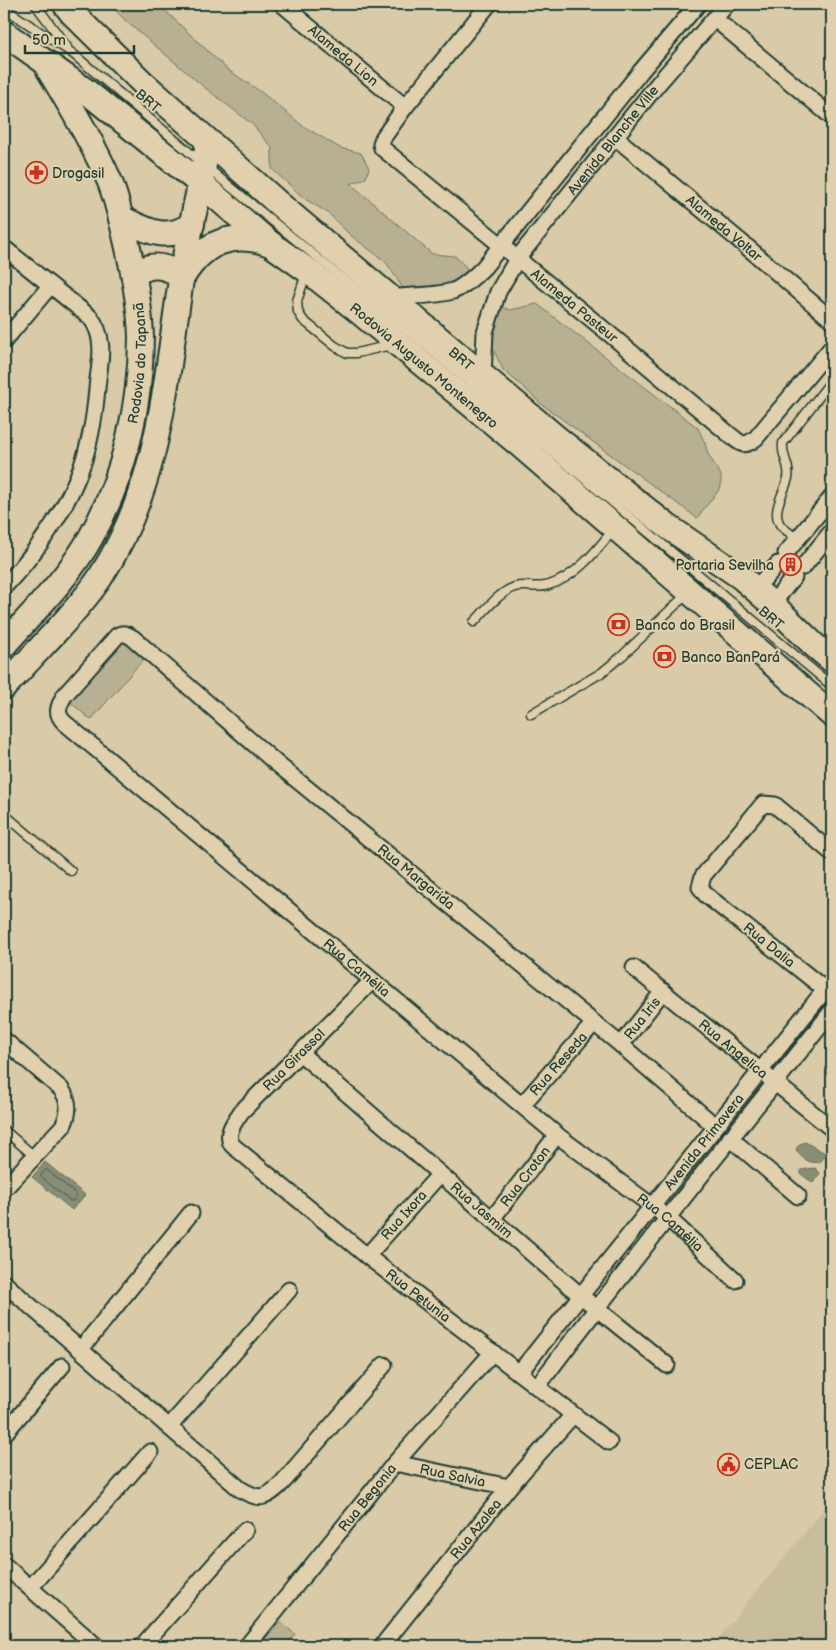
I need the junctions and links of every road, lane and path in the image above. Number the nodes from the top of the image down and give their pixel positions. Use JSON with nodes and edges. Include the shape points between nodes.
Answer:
{"nodes":[{"id":1,"x":35,"y":4,"type":"edge"},
{"id":2,"x":282,"y":4,"type":"edge"},
{"id":3,"x":489,"y":4,"type":"edge"},
{"id":4,"x":698,"y":4,"type":"edge"},
{"id":5,"x":727,"y":4,"type":"edge"},
{"id":6,"x":69,"y":7,"type":"edge"},
{"id":7,"x":4,"y":8,"type":"edge"},
{"id":8,"x":715,"y":19,"type":"junction"},
{"id":9,"x":4,"y":33,"type":"edge"},
{"id":10,"x":72,"y":53,"type":"junction"},
{"id":11,"x":44,"y":62,"type":"junction"},
{"id":12,"x":641,"y":71,"type":"junction"},
{"id":13,"x":657,"y":85,"type":"junction"},
{"id":14,"x":405,"y":107,"type":"junction"},
{"id":15,"x":832,"y":116,"type":"edge"},
{"id":16,"x":615,"y":137,"type":"junction"},
{"id":17,"x":204,"y":163,"type":"junction"},
{"id":18,"x":121,"y":218,"type":"junction"},
{"id":19,"x":192,"y":224,"type":"junction"},
{"id":20,"x":272,"y":245,"type":"junction"},
{"id":21,"x":501,"y":246,"type":"junction"},
{"id":22,"x":4,"y":248,"type":"edge"},
{"id":23,"x":517,"y":259,"type":"junction"},
{"id":24,"x":484,"y":267,"type":"junction"},
{"id":25,"x":307,"y":270,"type":"junction"},
{"id":26,"x":134,"y":275,"type":"junction"},
{"id":27,"x":182,"y":277,"type":"junction"},
{"id":28,"x":503,"y":282,"type":"junction"},
{"id":29,"x":50,"y":286,"type":"junction"},
{"id":30,"x":390,"y":298,"type":"junction"},
{"id":31,"x":832,"y":320,"type":"edge"},
{"id":32,"x":4,"y":341,"type":"edge"},
{"id":33,"x":396,"y":343,"type":"junction"},
{"id":34,"x":832,"y":347,"type":"edge"},
{"id":35,"x":483,"y":377,"type":"junction"},
{"id":36,"x":832,"y":380,"type":"edge"},
{"id":37,"x":832,"y":497,"type":"edge"},
{"id":38,"x":616,"y":527,"type":"junction"},
{"id":39,"x":832,"y":530,"type":"edge"},
{"id":40,"x":798,"y":539,"type":"junction"},
{"id":41,"x":803,"y":566,"type":"junction"},
{"id":42,"x":4,"y":587,"type":"edge"},
{"id":43,"x":690,"y":592,"type":"junction"},
{"id":44,"x":764,"y":597,"type":"junction"},
{"id":45,"x":474,"y":622,"type":"dead end"},
{"id":46,"x":118,"y":636,"type":"joint"},
{"id":47,"x":4,"y":645,"type":"edge"},
{"id":48,"x":832,"y":660,"type":"edge"},
{"id":49,"x":832,"y":686,"type":"edge"},
{"id":50,"x":4,"y":687,"type":"edge"},
{"id":51,"x":531,"y":714,"type":"dead end"},
{"id":52,"x":832,"y":715,"type":"edge"},
{"id":53,"x":4,"y":814,"type":"edge"},
{"id":54,"x":832,"y":853,"type":"edge"},
{"id":55,"x":71,"y":871,"type":"dead end"},
{"id":56,"x":634,"y":968,"type":"dead end"},
{"id":57,"x":372,"y":981,"type":"junction"},
{"id":58,"x":830,"y":989,"type":"edge"},
{"id":59,"x":663,"y":991,"type":"junction"},
{"id":60,"x":832,"y":1011,"type":"edge"},
{"id":61,"x":594,"y":1023,"type":"junction"},
{"id":62,"x":4,"y":1040,"type":"edge"},
{"id":63,"x":621,"y":1045,"type":"junction"},
{"id":64,"x":300,"y":1053,"type":"junction"},
{"id":65,"x":760,"y":1070,"type":"junction"},
{"id":66,"x":775,"y":1083,"type":"junction"},
{"id":67,"x":522,"y":1106,"type":"junction"},
{"id":68,"x":715,"y":1126,"type":"junction"},
{"id":69,"x":4,"y":1130,"type":"edge"},
{"id":70,"x":832,"y":1130,"type":"edge"},
{"id":71,"x":557,"y":1135,"type":"junction"},
{"id":72,"x":730,"y":1138,"type":"junction"},
{"id":73,"x":232,"y":1145,"type":"joint"},
{"id":74,"x":34,"y":1156,"type":"junction"},
{"id":75,"x":440,"y":1174,"type":"junction"},
{"id":76,"x":4,"y":1189,"type":"edge"},
{"id":77,"x":798,"y":1196,"type":"dead end"},
{"id":78,"x":652,"y":1206,"type":"junction"},
{"id":79,"x":191,"y":1213,"type":"dead end"},
{"id":80,"x":668,"y":1218,"type":"junction"},
{"id":81,"x":492,"y":1219,"type":"junction"},
{"id":82,"x":367,"y":1256,"type":"junction"},
{"id":83,"x":735,"y":1280,"type":"dead end"},
{"id":84,"x":4,"y":1283,"type":"edge"},
{"id":85,"x":289,"y":1290,"type":"dead end"},
{"id":86,"x":580,"y":1295,"type":"junction"},
{"id":87,"x":597,"y":1308,"type":"junction"},
{"id":88,"x":81,"y":1349,"type":"junction"},
{"id":89,"x":494,"y":1352,"type":"junction"},
{"id":90,"x":384,"y":1365,"type":"dead end"},
{"id":91,"x":667,"y":1365,"type":"dead end"},
{"id":92,"x":62,"y":1366,"type":"dead end"},
{"id":93,"x":519,"y":1373,"type":"junction"},
{"id":94,"x":537,"y":1388,"type":"junction"},
{"id":95,"x":573,"y":1415,"type":"junction"},
{"id":96,"x":169,"y":1427,"type":"junction"},
{"id":97,"x":4,"y":1434,"type":"edge"},
{"id":98,"x":609,"y":1442,"type":"dead end"},
{"id":99,"x":150,"y":1452,"type":"dead end"},
{"id":100,"x":395,"y":1463,"type":"junction"},
{"id":101,"x":509,"y":1487,"type":"junction"},
{"id":102,"x":245,"y":1530,"type":"dead end"},
{"id":103,"x":4,"y":1566,"type":"edge"},
{"id":104,"x":30,"y":1588,"type":"junction"},
{"id":105,"x":96,"y":1646,"type":"edge"},
{"id":106,"x":142,"y":1646,"type":"edge"},
{"id":107,"x":247,"y":1646,"type":"edge"},
{"id":108,"x":382,"y":1646,"type":"edge"}],
"edges":[{"from":1,"to":10,"type":"lane","name":"BRT"},
{"from":2,"to":14,"type":"street","name":"Alameda Lion"},
{"from":3,"to":14,"type":"street"},
{"from":4,"to":12,"type":"street","name":"Avenida Blanche Ville"},
{"from":5,"to":8,"type":"street","name":"Avenida Blanche Ville"},
{"from":6,"to":17,"type":"main road","name":"Rodovia Augusto Montenegro","via":[[143,83]]},
{"from":7,"to":10,"type":"lane","name":"BRT"},
{"from":8,"to":13,"type":"street","name":"Avenida Blanche Ville"},
{"from":8,"to":15,"type":"street"},
{"from":9,"to":11,"type":"main road","name":"Rodovia Augusto Montenegro"},
{"from":10,"to":17,"type":"lane","name":"BRT"},
{"from":11,"to":17,"type":"main road","name":"Rodovia Augusto Montenegro"},
{"from":11,"to":18,"type":"main road","name":"Rodovia do Tapanã","via":[[97,156]]},
{"from":12,"to":13,"type":"street"},
{"from":12,"to":21,"type":"street","name":"Avenida Blanche Ville"},
{"from":13,"to":16,"type":"street","name":"Avenida Blanche Ville"},
{"from":14,"to":21,"type":"street","name":"Alameda Pasteur","via":[[383,138],[382,148]]},
{"from":16,"to":23,"type":"street","name":"Avenida Blanche Ville"},
{"from":16,"to":31,"type":"street","name":"Alameda Voltar"},
{"from":17,"to":19,"type":"main road","name":"Rodovia do Tapanã"},
{"from":17,"to":20,"type":"main road","name":"Rodovia Augusto Montenegro"},
{"from":17,"to":30,"type":"main road","name":"Rodovia Augusto Montenegro"},
{"from":17,"to":49,"type":"lane","name":"BRT"},
{"from":18,"to":19,"type":"main road","via":[[163,234],[178,232]]},
{"from":18,"to":26,"type":"main road","name":"Rodovia do Tapanã"},
{"from":19,"to":27,"type":"main road","name":"Rodovia do Tapanã"},
{"from":20,"to":25,"type":"main road","name":"Rodovia Augusto Montenegro"},
{"from":20,"to":27,"type":"main road","via":[[256,239],[220,242],[204,250]]},
{"from":21,"to":23,"type":"street","name":"Alameda Pasteur"},
{"from":21,"to":24,"type":"street","name":"Avenida Blanche Ville"},
{"from":22,"to":29,"type":"street"},
{"from":23,"to":28,"type":"street","name":"Avenida Blanche Ville"},
{"from":23,"to":34,"type":"street","name":"Alameda Pasteur","via":[[743,444],[749,444],[756,438]]},
{"from":24,"to":28,"type":"street"},
{"from":24,"to":30,"type":"street","name":"Avenida Blanche Ville","via":[[454,290]]},
{"from":25,"to":33,"type":"main road","name":"Rodovia Augusto Montenegro"},
{"from":25,"to":33,"type":"lane","via":[[297,301],[298,312],[328,341],[347,353]]},
{"from":26,"to":27,"type":"main road","via":[[148,267],[164,266]]},
{"from":26,"to":47,"type":"main road","name":"Rodovia do Tapanã","via":[[141,336],[138,392],[130,438],[109,499],[80,555]]},
{"from":27,"to":50,"type":"main road","name":"Rodovia do Tapanã","via":[[165,397],[151,462],[125,534],[86,596]]},
{"from":28,"to":35,"type":"street","name":"Avenida Blanche Ville","via":[[485,332]]},
{"from":29,"to":32,"type":"street"},
{"from":29,"to":42,"type":"street","via":[[90,317],[98,329],[101,348],[92,426],[83,462],[66,504]]},
{"from":30,"to":35,"type":"main road","name":"Rodovia Augusto Montenegro"},
{"from":33,"to":38,"type":"main road","name":"Rodovia Augusto Montenegro"},
{"from":35,"to":44,"type":"main road","name":"Rodovia Augusto Montenegro","via":[[667,526],[741,577]]},
{"from":36,"to":40,"type":"lane","via":[[783,443],[788,478],[777,516],[781,526]]},
{"from":37,"to":40,"type":"street"},
{"from":38,"to":43,"type":"main road","name":"Rodovia Augusto Montenegro"},
{"from":38,"to":45,"type":"lane","via":[[592,556],[566,577],[549,585],[515,587]]},
{"from":39,"to":41,"type":"street"},
{"from":40,"to":41,"type":"street","via":[[811,548]]},
{"from":40,"to":44,"type":"street","via":[[782,558]]},
{"from":41,"to":44,"type":"street"},
{"from":43,"to":51,"type":"lane","via":[[601,674]]},
{"from":43,"to":52,"type":"main road","name":"Rodovia Augusto Montenegro"},
{"from":44,"to":48,"type":"main road","name":"Rodovia Augusto Montenegro"},
{"from":46,"to":57,"type":"street","name":"Rua Camélia","via":[[64,696],[59,705],[59,716]]},
{"from":46,"to":61,"type":"street","name":"Rua Margarida","via":[[126,634],[142,645],[276,762]]},
{"from":53,"to":55,"type":"lane"},
{"from":54,"to":58,"type":"street","name":"Rua Dalia","via":[[775,805],[766,804],[760,807],[703,876],[700,887],[706,895]]},
{"from":56,"to":59,"type":"street","name":"Rua Angelica"},
{"from":57,"to":64,"type":"street","name":"Rua Girassol"},
{"from":57,"to":67,"type":"street","name":"Rua Camélia"},
{"from":58,"to":65,"type":"street","name":"Avenida Primavera"},
{"from":59,"to":63,"type":"street","name":"Rua Iris"},
{"from":59,"to":65,"type":"street","name":"Rua Angelica"},
{"from":60,"to":66,"type":"street","name":"Avenida Primavera"},
{"from":61,"to":63,"type":"street","name":"Rua Margarida"},
{"from":61,"to":67,"type":"street","name":"Rua Reseda"},
{"from":62,"to":74,"type":"street","via":[[66,1096],[68,1109],[63,1126]]},
{"from":63,"to":68,"type":"street","name":"Rua Margarida"},
{"from":64,"to":73,"type":"street","name":"Rua Girassol","via":[[241,1112],[228,1136]]},
{"from":64,"to":75,"type":"street","name":"Rua Jasmim"},
{"from":65,"to":66,"type":"street","name":"Rua Angelica"},
{"from":65,"to":68,"type":"street","name":"Avenida Primavera"},
{"from":66,"to":70,"type":"street","name":"Rua Angelica"},
{"from":66,"to":72,"type":"street","name":"Avenida Primavera"},
{"from":67,"to":71,"type":"street","name":"Rua Camélia"},
{"from":68,"to":78,"type":"street","name":"Avenida Primavera"},
{"from":69,"to":74,"type":"lane"},
{"from":71,"to":78,"type":"street","name":"Rua Camélia"},
{"from":71,"to":81,"type":"street","name":"Rua Croton"},
{"from":72,"to":77,"type":"street"},
{"from":72,"to":80,"type":"street","name":"Avenida Primavera"},
{"from":73,"to":82,"type":"street","name":"Rua Petunia"},
{"from":74,"to":76,"type":"street"},
{"from":75,"to":81,"type":"street","name":"Rua Jasmim"},
{"from":75,"to":82,"type":"street","name":"Rua Ixora"},
{"from":78,"to":80,"type":"street","name":"Rua Camélia"},
{"from":78,"to":86,"type":"street","name":"Avenida Primavera"},
{"from":79,"to":88,"type":"street"},
{"from":80,"to":83,"type":"street","name":"Rua Camélia"},
{"from":80,"to":87,"type":"street","name":"Avenida Primavera"},
{"from":81,"to":86,"type":"street","name":"Rua Jasmim"},
{"from":82,"to":89,"type":"street","name":"Rua Petunia"},
{"from":84,"to":88,"type":"street"},
{"from":85,"to":96,"type":"street"},
{"from":86,"to":87,"type":"street","name":"Rua Jasmim"},
{"from":86,"to":93,"type":"street","name":"Avenida Primavera"},
{"from":87,"to":91,"type":"street","name":"Rua Jasmim"},
{"from":87,"to":94,"type":"street","name":"Avenida Primavera"},
{"from":88,"to":96,"type":"street"},
{"from":89,"to":93,"type":"street","name":"Rua Petunia"},
{"from":89,"to":100,"type":"street","name":"Rua Begonia"},
{"from":90,"to":96,"type":"street","via":[[282,1483],[265,1497],[251,1496],[240,1489]]},
{"from":92,"to":97,"type":"street"},
{"from":93,"to":94,"type":"street","name":"Rua Petunia"},
{"from":94,"to":95,"type":"street","name":"Rua Petunia"},
{"from":95,"to":98,"type":"street","name":"Rua Petunia"},
{"from":95,"to":101,"type":"street","name":"Rua Azalea"},
{"from":99,"to":104,"type":"street"},
{"from":100,"to":101,"type":"street","name":"Rua Salvia"},
{"from":100,"to":107,"type":"street","name":"Rua Begonia"},
{"from":101,"to":108,"type":"street","name":"Rua Azalea"},
{"from":102,"to":106,"type":"street"},
{"from":103,"to":104,"type":"street"},
{"from":104,"to":105,"type":"street"}]}
